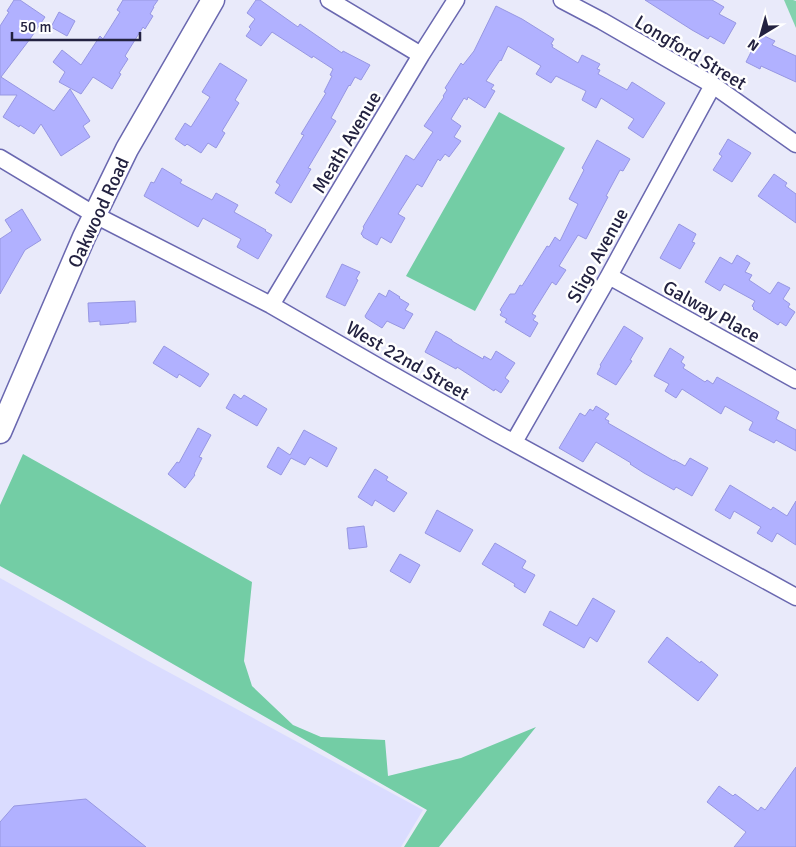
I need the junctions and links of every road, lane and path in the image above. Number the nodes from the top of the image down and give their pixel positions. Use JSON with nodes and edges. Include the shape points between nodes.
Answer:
{"nodes":[{"id":1,"x":213,"y":0,"type":"edge"},
{"id":2,"x":329,"y":0,"type":"edge"},
{"id":3,"x":456,"y":0,"type":"edge"},
{"id":4,"x":562,"y":0,"type":"edge"},
{"id":5,"x":421,"y":55,"type":"junction"},
{"id":6,"x":713,"y":85,"type":"junction"},
{"id":7,"x":796,"y":144,"type":"edge"},
{"id":8,"x":0,"y":158,"type":"edge"},
{"id":9,"x":95,"y":215,"type":"junction"},
{"id":10,"x":609,"y":276,"type":"junction"},
{"id":11,"x":271,"y":305,"type":"junction"},
{"id":12,"x":796,"y":380,"type":"edge"},
{"id":13,"x":0,"y":432,"type":"edge"},
{"id":14,"x":514,"y":442,"type":"junction"},
{"id":15,"x":796,"y":597,"type":"edge"}],
"edges":[{"from":1,"to":9,"type":"main road","name":"Oakwood Road","via":[[127,149]]},
{"from":2,"to":5,"type":"street"},
{"from":3,"to":5,"type":"street","name":"Meath Avenue"},
{"from":4,"to":6,"type":"street","name":"Longford Street"},
{"from":5,"to":11,"type":"street","name":"Meath Avenue"},
{"from":6,"to":7,"type":"street","name":"Longford Street"},
{"from":6,"to":10,"type":"street","name":"Sligo Avenue"},
{"from":8,"to":9,"type":"street","name":"West 22nd Street"},
{"from":9,"to":11,"type":"street","name":"West 22nd Street"},
{"from":9,"to":13,"type":"main road","name":"Oakwood Road"},
{"from":10,"to":12,"type":"street","name":"Galway Place"},
{"from":10,"to":14,"type":"street","name":"Sligo Avenue"},
{"from":11,"to":14,"type":"street","name":"West 22nd Street"},
{"from":14,"to":15,"type":"street","name":"West 22nd Street"}]}
